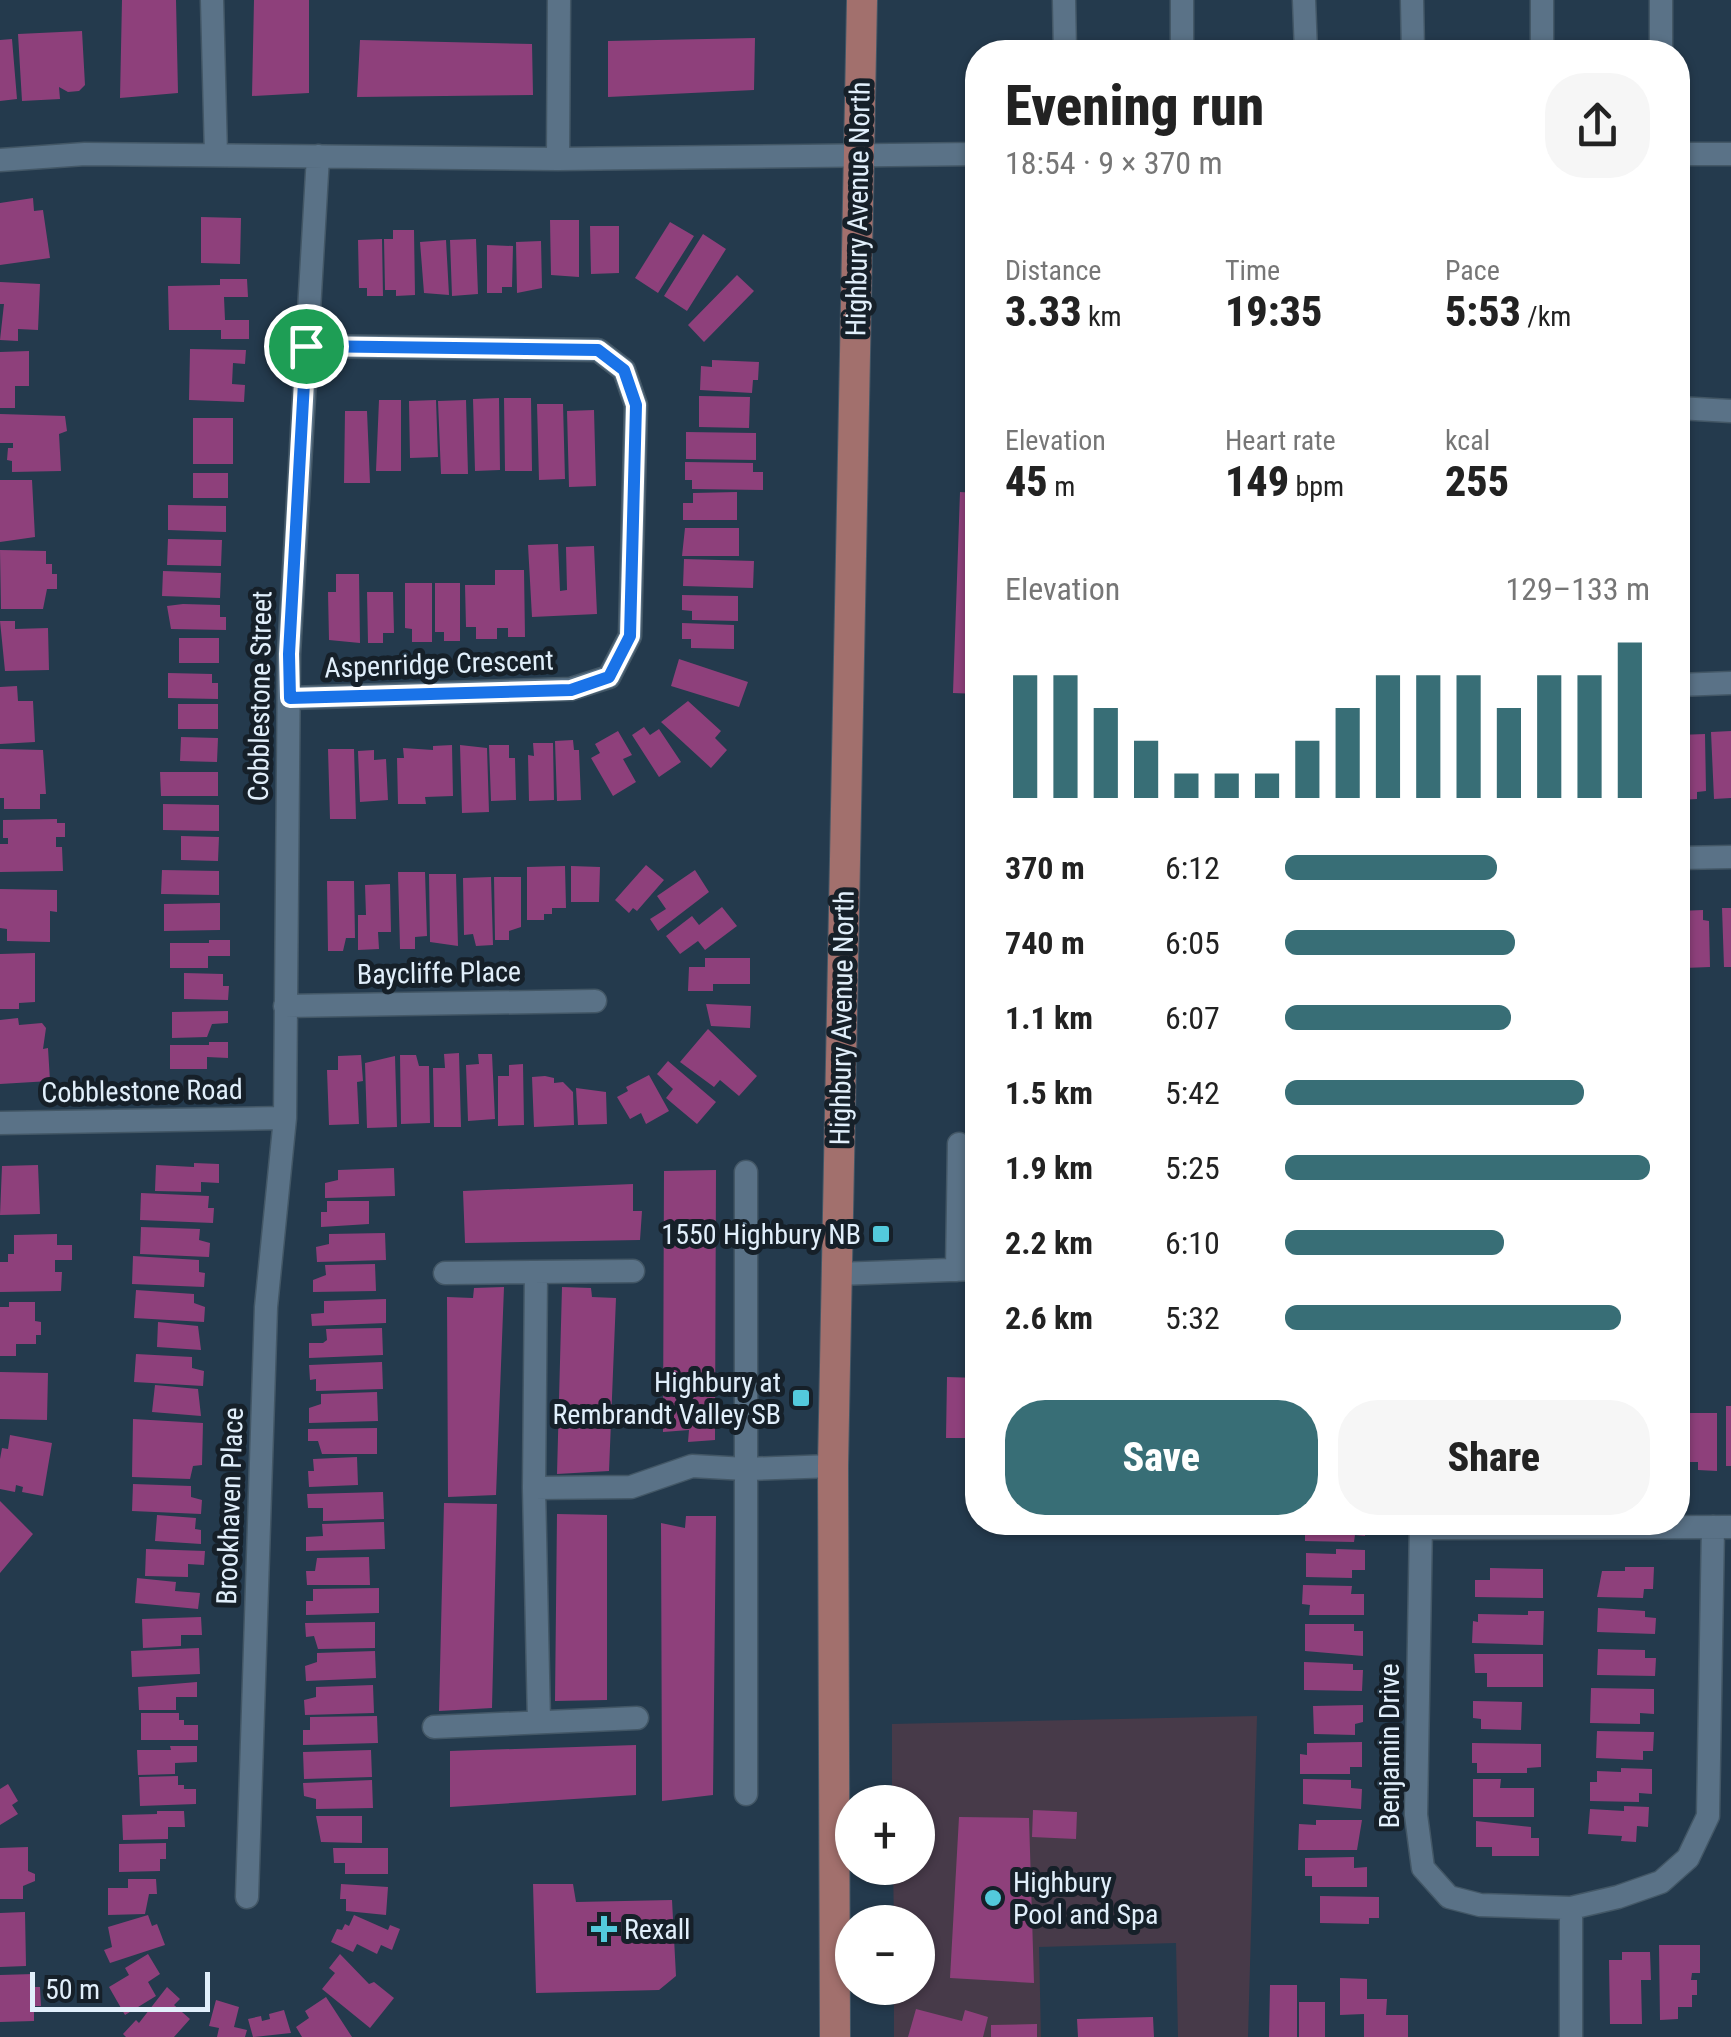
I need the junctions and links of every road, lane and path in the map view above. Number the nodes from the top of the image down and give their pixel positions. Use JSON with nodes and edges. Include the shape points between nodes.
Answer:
{"nodes":[{"id":1,"x":212,"y":0,"type":"edge"},
{"id":2,"x":559,"y":0,"type":"edge"},
{"id":3,"x":862,"y":0,"type":"edge"},
{"id":4,"x":1064,"y":0,"type":"edge"},
{"id":5,"x":1182,"y":0,"type":"edge"},
{"id":6,"x":1304,"y":0,"type":"edge"},
{"id":7,"x":1412,"y":0,"type":"edge"},
{"id":8,"x":1542,"y":0,"type":"edge"},
{"id":9,"x":1660,"y":0,"type":"edge"},
{"id":10,"x":1065,"y":40,"type":"edge"},
{"id":11,"x":1182,"y":40,"type":"edge"},
{"id":12,"x":1306,"y":40,"type":"edge"},
{"id":13,"x":1413,"y":40,"type":"edge"},
{"id":14,"x":1542,"y":40,"type":"edge"},
{"id":15,"x":1661,"y":40,"type":"edge"},
{"id":16,"x":858,"y":154,"type":"junction"},
{"id":17,"x":965,"y":154,"type":"edge"},
{"id":18,"x":1690,"y":154,"type":"edge"},
{"id":19,"x":1731,"y":154,"type":"edge"},
{"id":20,"x":216,"y":155,"type":"junction"},
{"id":21,"x":318,"y":156,"type":"junction"},
{"id":22,"x":558,"y":159,"type":"junction"},
{"id":23,"x":0,"y":160,"type":"edge"},
{"id":24,"x":306,"y":346,"type":"junction"},
{"id":25,"x":1690,"y":408,"type":"edge"},
{"id":26,"x":1731,"y":410,"type":"edge"},
{"id":27,"x":1731,"y":682,"type":"edge"},
{"id":28,"x":1690,"y":684,"type":"edge"},
{"id":29,"x":290,"y":698,"type":"junction"},
{"id":30,"x":1731,"y":856,"type":"edge"},
{"id":31,"x":1690,"y":858,"type":"edge"},
{"id":32,"x":595,"y":1001,"type":"dead end"},
{"id":33,"x":285,"y":1006,"type":"junction"},
{"id":34,"x":285,"y":1118,"type":"junction"},
{"id":35,"x":0,"y":1124,"type":"edge"},
{"id":36,"x":958,"y":1144,"type":"dead end"},
{"id":37,"x":746,"y":1172,"type":"dead end"},
{"id":38,"x":965,"y":1232,"type":"edge"},
{"id":39,"x":965,"y":1270,"type":"edge"},
{"id":40,"x":633,"y":1271,"type":"dead end"},
{"id":41,"x":445,"y":1272,"type":"dead end"},
{"id":42,"x":536,"y":1272,"type":"junction"},
{"id":43,"x":837,"y":1274,"type":"junction"},
{"id":44,"x":834,"y":1466,"type":"junction"},
{"id":45,"x":746,"y":1469,"type":"junction"},
{"id":46,"x":534,"y":1488,"type":"junction"},
{"id":47,"x":1690,"y":1527,"type":"edge"},
{"id":48,"x":1722,"y":1527,"type":"edge"},
{"id":49,"x":1421,"y":1535,"type":"edge"},
{"id":50,"x":637,"y":1718,"type":"dead end"},
{"id":51,"x":539,"y":1722,"type":"junction"},
{"id":52,"x":434,"y":1727,"type":"dead end"},
{"id":53,"x":746,"y":1794,"type":"dead end"},
{"id":54,"x":247,"y":1897,"type":"dead end"},
{"id":55,"x":1571,"y":1908,"type":"junction"},
{"id":56,"x":835,"y":2037,"type":"edge"},
{"id":57,"x":1571,"y":2037,"type":"edge"}],
"edges":[{"from":1,"to":20,"type":"street"},
{"from":2,"to":22,"type":"street"},
{"from":3,"to":16,"type":"main road","name":"Highbury Avenue North"},
{"from":4,"to":10,"type":"street"},
{"from":5,"to":11,"type":"street"},
{"from":6,"to":12,"type":"street"},
{"from":7,"to":13,"type":"street"},
{"from":8,"to":14,"type":"street"},
{"from":9,"to":15,"type":"street"},
{"from":16,"to":17,"type":"street"},
{"from":16,"to":22,"type":"street"},
{"from":16,"to":43,"type":"main road","name":"Highbury Avenue North"},
{"from":18,"to":19,"type":"street"},
{"from":20,"to":21,"type":"street"},
{"from":20,"to":23,"type":"street"},
{"from":21,"to":22,"type":"street"},
{"from":21,"to":24,"type":"street","name":"Cobblestone Street"},
{"from":24,"to":29,"type":"street","name":"Cobblestone Street"},
{"from":24,"to":29,"type":"street","name":"Aspenridge Crescent","via":[[598,350],[624,370],[636,405],[630,636],[609,677],[571,690]]},
{"from":25,"to":26,"type":"street"},
{"from":27,"to":28,"type":"street"},
{"from":29,"to":33,"type":"street","name":"Cobblestone Street"},
{"from":30,"to":31,"type":"street"},
{"from":32,"to":33,"type":"street","name":"Baycliffe Place"},
{"from":33,"to":34,"type":"street","name":"Cobblestone Street"},
{"from":34,"to":35,"type":"street","name":"Cobblestone Road"},
{"from":34,"to":54,"type":"street","name":"Brookhaven Place","via":[[266,1307]]},
{"from":36,"to":38,"type":"street"},
{"from":37,"to":45,"type":"street"},
{"from":39,"to":43,"type":"street"},
{"from":40,"to":42,"type":"street"},
{"from":41,"to":42,"type":"street"},
{"from":42,"to":46,"type":"street"},
{"from":43,"to":44,"type":"main road","name":"Highbury Avenue North"},
{"from":44,"to":45,"type":"street"},
{"from":44,"to":56,"type":"main road","name":"Highbury Avenue North"},
{"from":45,"to":46,"type":"street","via":[[692,1466],[631,1486]]},
{"from":45,"to":53,"type":"street"},
{"from":46,"to":51,"type":"street"},
{"from":47,"to":48,"type":"street"},
{"from":48,"to":55,"type":"street","name":"Benjamin Drive","via":[[1708,1816],[1688,1858],[1661,1882]]},
{"from":49,"to":55,"type":"street","name":"Benjamin Drive","via":[[1416,1815],[1424,1868],[1450,1897],[1480,1905]]},
{"from":50,"to":51,"type":"street"},
{"from":51,"to":52,"type":"street"},
{"from":55,"to":57,"type":"street"}]}
